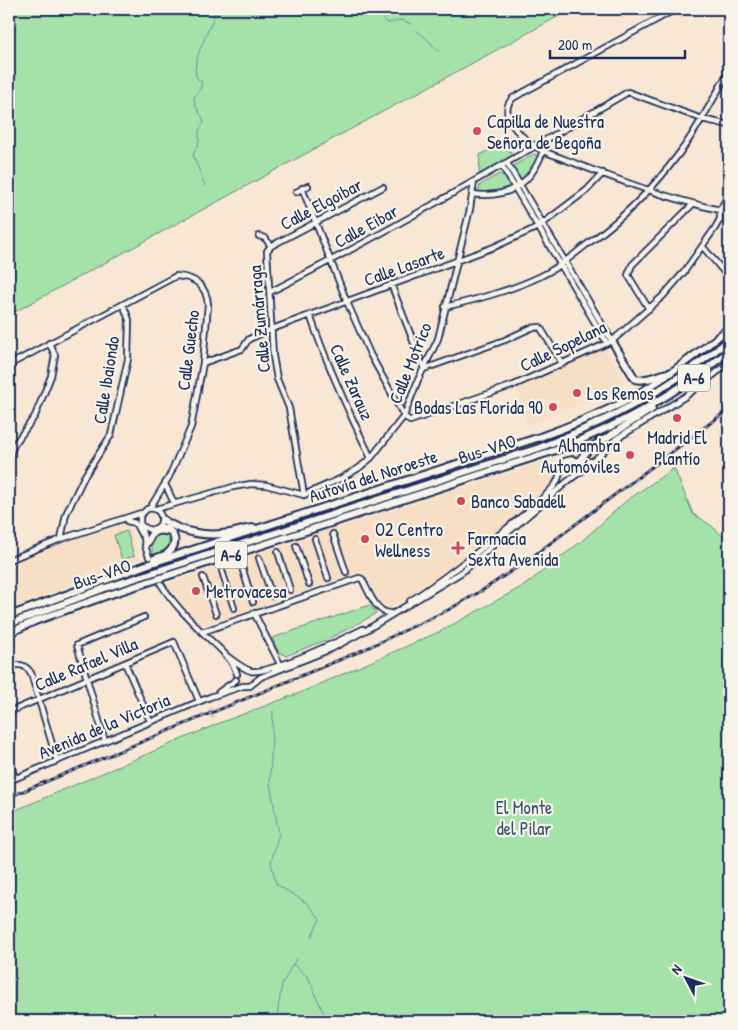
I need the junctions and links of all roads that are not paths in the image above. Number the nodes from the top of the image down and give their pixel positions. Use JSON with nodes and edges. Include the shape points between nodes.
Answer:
{"nodes":[{"id":1,"x":676,"y":9,"type":"edge"},
{"id":2,"x":729,"y":71,"type":"edge"},
{"id":3,"x":702,"y":119,"type":"junction"},
{"id":4,"x":729,"y":125,"type":"edge"},
{"id":5,"x":534,"y":147,"type":"junction"},
{"id":6,"x":543,"y":151,"type":"junction"},
{"id":7,"x":504,"y":164,"type":"junction"},
{"id":8,"x":603,"y":173,"type":"junction"},
{"id":9,"x":474,"y":182,"type":"junction"},
{"id":10,"x":308,"y":186,"type":"dead end"},
{"id":11,"x":383,"y":187,"type":"dead end"},
{"id":12,"x":517,"y":187,"type":"junction"},
{"id":13,"x":302,"y":188,"type":"junction"},
{"id":14,"x":649,"y":190,"type":"junction"},
{"id":15,"x":296,"y":192,"type":"dead end"},
{"id":16,"x":472,"y":194,"type":"junction"},
{"id":17,"x":729,"y":194,"type":"edge"},
{"id":18,"x":693,"y":204,"type":"junction"},
{"id":19,"x":720,"y":210,"type":"junction"},
{"id":20,"x":316,"y":223,"type":"junction"},
{"id":21,"x":541,"y":226,"type":"junction"},
{"id":22,"x":259,"y":236,"type":"dead end"},
{"id":23,"x":271,"y":246,"type":"junction"},
{"id":24,"x":703,"y":247,"type":"junction"},
{"id":25,"x":331,"y":261,"type":"junction"},
{"id":26,"x":457,"y":261,"type":"junction"},
{"id":27,"x":562,"y":263,"type":"junction"},
{"id":28,"x":729,"y":278,"type":"edge"},
{"id":29,"x":391,"y":284,"type":"junction"},
{"id":30,"x":270,"y":292,"type":"junction"},
{"id":31,"x":347,"y":302,"type":"junction"},
{"id":32,"x":123,"y":304,"type":"junction"},
{"id":33,"x":445,"y":307,"type":"junction"},
{"id":34,"x":650,"y":309,"type":"junction"},
{"id":35,"x":310,"y":315,"type":"junction"},
{"id":36,"x":729,"y":328,"type":"edge"},
{"id":37,"x":272,"y":329,"type":"junction"},
{"id":38,"x":729,"y":340,"type":"edge"},
{"id":39,"x":49,"y":342,"type":"junction"},
{"id":40,"x":609,"y":342,"type":"junction"},
{"id":41,"x":729,"y":351,"type":"edge"},
{"id":42,"x":203,"y":363,"type":"junction"},
{"id":43,"x":562,"y":363,"type":"junction"},
{"id":44,"x":729,"y":363,"type":"edge"},
{"id":45,"x":9,"y":365,"type":"edge"},
{"id":46,"x":424,"y":369,"type":"junction"},
{"id":47,"x":670,"y":373,"type":"junction"},
{"id":48,"x":658,"y":402,"type":"junction"},
{"id":49,"x":404,"y":416,"type":"junction"},
{"id":50,"x":14,"y":445,"type":"junction"},
{"id":51,"x":9,"y":448,"type":"edge"},
{"id":52,"x":9,"y":457,"type":"edge"},
{"id":53,"x":372,"y":458,"type":"junction"},
{"id":54,"x":595,"y":458,"type":"junction"},
{"id":55,"x":579,"y":464,"type":"junction"},
{"id":56,"x":562,"y":471,"type":"junction"},
{"id":57,"x":575,"y":476,"type":"junction"},
{"id":58,"x":165,"y":484,"type":"junction"},
{"id":59,"x":304,"y":495,"type":"junction"},
{"id":60,"x":172,"y":504,"type":"junction"},
{"id":61,"x":153,"y":509,"type":"junction"},
{"id":62,"x":141,"y":513,"type":"junction"},
{"id":63,"x":161,"y":517,"type":"junction"},
{"id":64,"x":127,"y":519,"type":"junction"},
{"id":65,"x":119,"y":521,"type":"junction"},
{"id":66,"x":141,"y":524,"type":"junction"},
{"id":67,"x":159,"y":527,"type":"junction"},
{"id":68,"x":260,"y":529,"type":"junction"},
{"id":69,"x":150,"y":530,"type":"junction"},
{"id":70,"x":333,"y":534,"type":"dead end"},
{"id":71,"x":61,"y":539,"type":"junction"},
{"id":72,"x":315,"y":540,"type":"dead end"},
{"id":73,"x":174,"y":543,"type":"junction"},
{"id":74,"x":147,"y":545,"type":"junction"},
{"id":75,"x":296,"y":546,"type":"dead end"},
{"id":76,"x":278,"y":552,"type":"dead end"},
{"id":77,"x":259,"y":558,"type":"dead end"},
{"id":78,"x":9,"y":560,"type":"edge"},
{"id":79,"x":240,"y":564,"type":"dead end"},
{"id":80,"x":146,"y":565,"type":"junction"},
{"id":81,"x":222,"y":571,"type":"dead end"},
{"id":82,"x":346,"y":572,"type":"dead end"},
{"id":83,"x":203,"y":577,"type":"dead end"},
{"id":84,"x":328,"y":578,"type":"dead end"},
{"id":85,"x":161,"y":584,"type":"tunnel mouth"},
{"id":86,"x":309,"y":584,"type":"dead end"},
{"id":87,"x":290,"y":590,"type":"dead end"},
{"id":88,"x":272,"y":596,"type":"dead end"},
{"id":89,"x":253,"y":602,"type":"dead end"},
{"id":90,"x":234,"y":608,"type":"dead end"},
{"id":91,"x":254,"y":613,"type":"junction"},
{"id":92,"x":390,"y":613,"type":"junction"},
{"id":93,"x":216,"y":614,"type":"dead end"},
{"id":94,"x":9,"y":616,"type":"edge"},
{"id":95,"x":144,"y":617,"type":"dead end"},
{"id":96,"x":9,"y":624,"type":"edge"},
{"id":97,"x":202,"y":632,"type":"junction"},
{"id":98,"x":9,"y":633,"type":"edge"},
{"id":99,"x":225,"y":654,"type":"junction"},
{"id":100,"x":125,"y":663,"type":"junction"},
{"id":101,"x":280,"y":664,"type":"junction"},
{"id":102,"x":9,"y":666,"type":"edge"},
{"id":103,"x":245,"y":668,"type":"junction"},
{"id":104,"x":251,"y":671,"type":"junction"},
{"id":105,"x":237,"y":674,"type":"junction"},
{"id":106,"x":87,"y":680,"type":"junction"},
{"id":107,"x":236,"y":680,"type":"junction"},
{"id":108,"x":253,"y":682,"type":"junction"},
{"id":109,"x":242,"y":686,"type":"junction"},
{"id":110,"x":210,"y":697,"type":"junction"},
{"id":111,"x":39,"y":699,"type":"junction"},
{"id":112,"x":199,"y":701,"type":"junction"},
{"id":113,"x":9,"y":712,"type":"edge"},
{"id":114,"x":150,"y":721,"type":"junction"},
{"id":115,"x":105,"y":741,"type":"junction"},
{"id":116,"x":9,"y":759,"type":"edge"},
{"id":117,"x":57,"y":761,"type":"junction"},
{"id":118,"x":15,"y":778,"type":"junction"},
{"id":119,"x":9,"y":781,"type":"edge"}],
"edges":[{"from":1,"to":5,"type":"street","via":[[508,102],[509,119]]},
{"from":2,"to":3,"type":"street"},
{"from":3,"to":4,"type":"street"},
{"from":3,"to":5,"type":"street","name":"Calle Eibar","via":[[628,92]]},
{"from":3,"to":14,"type":"street"},
{"from":5,"to":6,"type":"street"},
{"from":5,"to":7,"type":"street","name":"Calle Eibar"},
{"from":6,"to":8,"type":"street"},
{"from":6,"to":12,"type":"street","via":[[534,171]]},
{"from":7,"to":9,"type":"street","name":"Calle Eibar"},
{"from":7,"to":12,"type":"street"},
{"from":8,"to":14,"type":"street"},
{"from":8,"to":21,"type":"street","name":"Calle Lasarte","via":[[587,190]]},
{"from":9,"to":16,"type":"street","name":"Calle Motrico"},
{"from":9,"to":25,"type":"street","name":"Calle Eibar"},
{"from":10,"to":13,"type":"street"},
{"from":11,"to":20,"type":"street","name":"Calle Elgoibar"},
{"from":12,"to":16,"type":"street","via":[[496,195]]},
{"from":12,"to":21,"type":"street"},
{"from":13,"to":15,"type":"street"},
{"from":13,"to":20,"type":"street"},
{"from":14,"to":18,"type":"street"},
{"from":14,"to":27,"type":"street","via":[[610,228]]},
{"from":16,"to":26,"type":"street","name":"Calle Motrico"},
{"from":17,"to":19,"type":"street","name":"Calle Sopelana"},
{"from":18,"to":19,"type":"street"},
{"from":18,"to":34,"type":"street","via":[[632,266],[628,275]]},
{"from":19,"to":24,"type":"street","name":"Calle Sopelana","via":[[720,219]]},
{"from":20,"to":23,"type":"street","name":"Calle Elgoibar"},
{"from":20,"to":25,"type":"street"},
{"from":21,"to":26,"type":"street","name":"Calle Lasarte"},
{"from":21,"to":27,"type":"street"},
{"from":22,"to":23,"type":"street","name":"Calle Zumárraga"},
{"from":23,"to":30,"type":"street","name":"Calle Zumárraga","via":[[267,251]]},
{"from":24,"to":28,"type":"street"},
{"from":24,"to":34,"type":"street","name":"Calle Sopelana"},
{"from":25,"to":30,"type":"street","name":"Calle Eibar"},
{"from":25,"to":31,"type":"street"},
{"from":26,"to":29,"type":"street","name":"Calle Lasarte"},
{"from":26,"to":33,"type":"street","name":"Calle Motrico"},
{"from":27,"to":33,"type":"street","via":[[540,277],[495,295]]},
{"from":27,"to":40,"type":"street"},
{"from":29,"to":31,"type":"street","name":"Calle Lasarte"},
{"from":29,"to":46,"type":"street"},
{"from":30,"to":37,"type":"street","name":"Calle Zumárraga"},
{"from":31,"to":35,"type":"street","name":"Calle Lasarte"},
{"from":31,"to":49,"type":"street","via":[[370,354]]},
{"from":32,"to":39,"type":"street","name":"Calle Guecho"},
{"from":32,"to":42,"type":"street","name":"Calle Guecho","via":[[176,276],[193,278],[200,283],[205,289],[208,304]]},
{"from":32,"to":71,"type":"street","name":"Calle Ibaiondo","via":[[129,320],[128,359],[111,435],[66,514]]},
{"from":33,"to":46,"type":"street","name":"Calle Motrico","via":[[438,340]]},
{"from":34,"to":40,"type":"street","name":"Calle Sopelana"},
{"from":35,"to":37,"type":"street","name":"Calle Lasarte"},
{"from":35,"to":53,"type":"street","name":"Calle Zarauz","via":[[348,412]]},
{"from":36,"to":47,"type":"highway","name":"Autovía del Noroeste","number":"A-6"},
{"from":37,"to":42,"type":"street","name":"Calle Lasarte","via":[[249,339],[242,349]]},
{"from":37,"to":59,"type":"street","name":"Calle Zumárraga","via":[[277,378],[289,408]]},
{"from":38,"to":96,"type":"highway","name":"Bus-VAO","via":[[652,396],[566,437],[105,588]]},
{"from":39,"to":45,"type":"street","name":"Calle Guecho"},
{"from":39,"to":50,"type":"street","via":[[55,355],[51,376],[35,416]]},
{"from":40,"to":43,"type":"street","name":"Calle Sopelana"},
{"from":40,"to":47,"type":"highway","via":[[637,380]]},
{"from":41,"to":48,"type":"highway","name":"Autovía del Noroeste","number":"A-6"},
{"from":42,"to":58,"type":"street","name":"Calle Guecho","via":[[191,427]]},
{"from":43,"to":46,"type":"street","via":[[540,327]]},
{"from":43,"to":49,"type":"street","name":"Calle Sopelana","via":[[514,385],[410,421]]},
{"from":44,"to":54,"type":"street","via":[[689,394],[616,439]]},
{"from":46,"to":49,"type":"street","name":"Calle Motrico"},
{"from":47,"to":68,"type":"highway","name":"Autovía del Noroeste","number":"A-6","via":[[622,403],[574,425]]},
{"from":48,"to":55,"type":"highway","via":[[650,411],[589,449]]},
{"from":48,"to":98,"type":"highway","name":"Autovía del Noroeste","number":"A-6","via":[[559,449],[108,595]]},
{"from":49,"to":53,"type":"street","name":"Calle Motrico"},
{"from":50,"to":51,"type":"street"},
{"from":50,"to":52,"type":"street"},
{"from":53,"to":59,"type":"street","name":"Calle Motrico","via":[[340,479]]},
{"from":54,"to":55,"type":"street"},
{"from":54,"to":57,"type":"street"},
{"from":55,"to":56,"type":"street","via":[[570,459],[565,461]]},
{"from":55,"to":57,"type":"street"},
{"from":56,"to":57,"type":"street","via":[[565,476]]},
{"from":56,"to":92,"type":"street","via":[[558,482],[496,537],[448,575]]},
{"from":57,"to":108,"type":"street","via":[[462,572],[350,640]]},
{"from":58,"to":60,"type":"street"},
{"from":58,"to":61,"type":"street","name":"Calle Guecho"},
{"from":59,"to":60,"type":"street","via":[[251,484]]},
{"from":60,"to":61,"type":"street"},
{"from":60,"to":63,"type":"street","via":[[163,509]]},
{"from":61,"to":62,"type":"street"},
{"from":61,"to":63,"type":"street"},
{"from":62,"to":64,"type":"street"},
{"from":62,"to":66,"type":"street"},
{"from":63,"to":67,"type":"street"},
{"from":63,"to":68,"type":"highway","via":[[198,534],[216,535],[251,527]]},
{"from":64,"to":65,"type":"street"},
{"from":64,"to":66,"type":"street","via":[[135,519]]},
{"from":65,"to":71,"type":"street"},
{"from":65,"to":74,"type":"street","via":[[136,522]]},
{"from":66,"to":69,"type":"street"},
{"from":66,"to":74,"type":"street"},
{"from":67,"to":69,"type":"street"},
{"from":67,"to":73,"type":"highway","via":[[173,533]]},
{"from":68,"to":80,"type":"highway","name":"Autovía del Noroeste","number":"A-6"},
{"from":69,"to":74,"type":"street"},
{"from":70,"to":82,"type":"street"},
{"from":71,"to":78,"type":"street"},
{"from":72,"to":84,"type":"street"},
{"from":73,"to":74,"type":"highway","via":[[170,534],[161,530],[152,534]]},
{"from":73,"to":80,"type":"highway","via":[[169,552]]},
{"from":75,"to":86,"type":"street"},
{"from":76,"to":87,"type":"street"},
{"from":77,"to":88,"type":"street"},
{"from":79,"to":89,"type":"street"},
{"from":80,"to":94,"type":"highway","name":"Autovía del Noroeste","number":"A-6"},
{"from":81,"to":90,"type":"street"},
{"from":83,"to":93,"type":"street"},
{"from":85,"to":97,"type":"street"},
{"from":91,"to":92,"type":"street","via":[[359,578],[380,610]]},
{"from":91,"to":97,"type":"street"},
{"from":91,"to":101,"type":"street"},
{"from":92,"to":101,"type":"street","via":[[345,638]]},
{"from":95,"to":106,"type":"street","via":[[77,645]]},
{"from":97,"to":99,"type":"street"},
{"from":99,"to":103,"type":"street"},
{"from":99,"to":105,"type":"street"},
{"from":100,"to":106,"type":"street","name":"Calle Rafael Villa"},
{"from":100,"to":112,"type":"street","name":"Calle Rafael Villa","via":[[174,642]]},
{"from":100,"to":114,"type":"street"},
{"from":101,"to":104,"type":"street"},
{"from":102,"to":111,"type":"street","via":[[21,664],[27,667]]},
{"from":103,"to":104,"type":"street"},
{"from":103,"to":105,"type":"street"},
{"from":104,"to":108,"type":"street"},
{"from":105,"to":107,"type":"street"},
{"from":106,"to":111,"type":"street","name":"Calle Rafael Villa"},
{"from":106,"to":115,"type":"street"},
{"from":107,"to":109,"type":"street"},
{"from":107,"to":110,"type":"street","name":"Avenida de la Victoria"},
{"from":108,"to":109,"type":"street","via":[[248,687]]},
{"from":109,"to":110,"type":"street","name":"Avenida de la Victoria"},
{"from":110,"to":112,"type":"street","name":"Avenida de la Victoria"},
{"from":111,"to":113,"type":"street","name":"Calle Rafael Villa"},
{"from":111,"to":117,"type":"street"},
{"from":112,"to":114,"type":"street","name":"Avenida de la Victoria"},
{"from":114,"to":115,"type":"street","name":"Avenida de la Victoria"},
{"from":115,"to":117,"type":"street","name":"Avenida de la Victoria"},
{"from":116,"to":118,"type":"street"},
{"from":117,"to":118,"type":"street","name":"Avenida de la Victoria"},
{"from":118,"to":119,"type":"street","name":"Avenida de la Victoria"}]}
